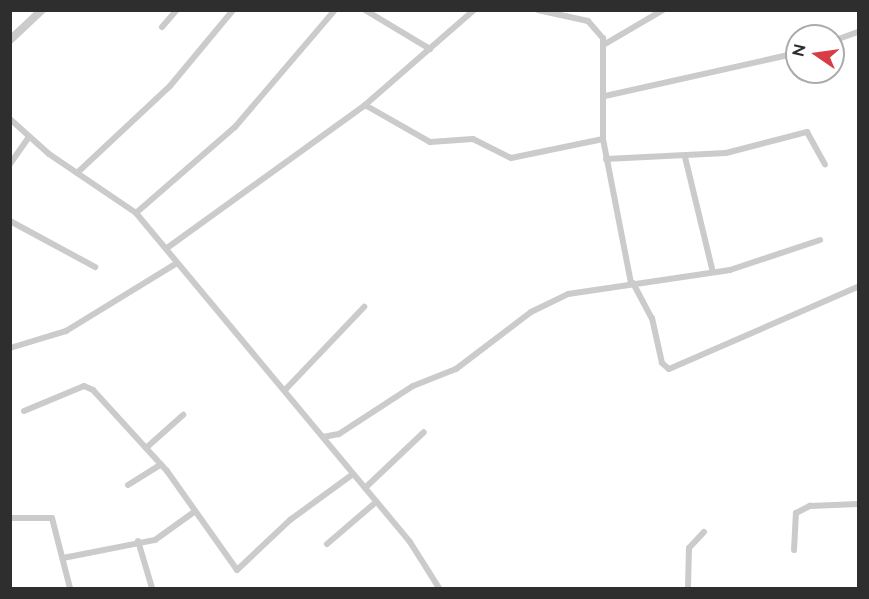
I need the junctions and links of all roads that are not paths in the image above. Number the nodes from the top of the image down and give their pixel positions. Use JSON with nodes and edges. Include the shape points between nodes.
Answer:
{"nodes":[{"id":1,"x":42,"y":10,"type":"edge"},
{"id":2,"x":177,"y":10,"type":"edge"},
{"id":3,"x":233,"y":10,"type":"edge"},
{"id":4,"x":335,"y":10,"type":"edge"},
{"id":5,"x":365,"y":10,"type":"edge"},
{"id":6,"x":474,"y":10,"type":"edge"},
{"id":7,"x":538,"y":10,"type":"edge"},
{"id":8,"x":663,"y":10,"type":"edge"},
{"id":9,"x":162,"y":27,"type":"dead end"},
{"id":10,"x":10,"y":40,"type":"edge"},
{"id":11,"x":605,"y":44,"type":"junction"},
{"id":12,"x":430,"y":49,"type":"junction"},
{"id":13,"x":785,"y":56,"type":"edge"},
{"id":14,"x":605,"y":96,"type":"junction"},
{"id":15,"x":365,"y":105,"type":"junction"},
{"id":16,"x":10,"y":119,"type":"edge"},
{"id":17,"x":28,"y":138,"type":"junction"},
{"id":18,"x":603,"y":139,"type":"junction"},
{"id":19,"x":685,"y":157,"type":"junction"},
{"id":20,"x":606,"y":159,"type":"junction"},
{"id":21,"x":10,"y":164,"type":"edge"},
{"id":22,"x":825,"y":164,"type":"dead end"},
{"id":23,"x":77,"y":173,"type":"junction"},
{"id":24,"x":136,"y":213,"type":"junction"},
{"id":25,"x":10,"y":221,"type":"edge"},
{"id":26,"x":820,"y":240,"type":"dead end"},
{"id":27,"x":166,"y":249,"type":"junction"},
{"id":28,"x":177,"y":264,"type":"junction"},
{"id":29,"x":95,"y":267,"type":"dead end"},
{"id":30,"x":712,"y":269,"type":"junction"},
{"id":31,"x":632,"y":283,"type":"junction"},
{"id":32,"x":858,"y":287,"type":"edge"},
{"id":33,"x":364,"y":307,"type":"dead end"},
{"id":34,"x":10,"y":348,"type":"edge"},
{"id":35,"x":285,"y":390,"type":"junction"},
{"id":36,"x":24,"y":411,"type":"dead end"},
{"id":37,"x":183,"y":415,"type":"dead end"},
{"id":38,"x":424,"y":432,"type":"dead end"},
{"id":39,"x":339,"y":435,"type":"junction"},
{"id":40,"x":323,"y":437,"type":"junction"},
{"id":41,"x":146,"y":448,"type":"junction"},
{"id":42,"x":333,"y":449,"type":"junction"},
{"id":43,"x":161,"y":464,"type":"junction"},
{"id":44,"x":353,"y":474,"type":"junction"},
{"id":45,"x":128,"y":485,"type":"dead end"},
{"id":46,"x":364,"y":488,"type":"junction"},
{"id":47,"x":376,"y":502,"type":"junction"},
{"id":48,"x":858,"y":504,"type":"edge"},
{"id":49,"x":194,"y":512,"type":"junction"},
{"id":50,"x":10,"y":518,"type":"edge"},
{"id":51,"x":704,"y":532,"type":"dead end"},
{"id":52,"x":138,"y":541,"type":"junction"},
{"id":53,"x":327,"y":544,"type":"dead end"},
{"id":54,"x":794,"y":550,"type":"dead end"},
{"id":55,"x":63,"y":558,"type":"junction"},
{"id":56,"x":70,"y":588,"type":"edge"},
{"id":57,"x":152,"y":588,"type":"edge"},
{"id":58,"x":439,"y":588,"type":"edge"},
{"id":59,"x":688,"y":588,"type":"edge"}],
"edges":[{"from":1,"to":10,"type":"street"},
{"from":2,"to":9,"type":"street"},
{"from":3,"to":23,"type":"street","via":[[170,87]]},
{"from":4,"to":24,"type":"street","via":[[235,127]]},
{"from":5,"to":12,"type":"street"},
{"from":6,"to":12,"type":"street"},
{"from":7,"to":11,"type":"street","via":[[588,21]]},
{"from":8,"to":11,"type":"street"},
{"from":11,"to":14,"type":"street"},
{"from":12,"to":15,"type":"street"},
{"from":13,"to":14,"type":"street"},
{"from":14,"to":18,"type":"street"},
{"from":15,"to":18,"type":"street","via":[[430,142],[473,139],[511,158]]},
{"from":15,"to":27,"type":"street"},
{"from":16,"to":17,"type":"street"},
{"from":17,"to":21,"type":"street"},
{"from":17,"to":23,"type":"street"},
{"from":18,"to":20,"type":"street"},
{"from":19,"to":20,"type":"street"},
{"from":19,"to":22,"type":"street","via":[[726,153],[807,132]]},
{"from":19,"to":30,"type":"street"},
{"from":20,"to":31,"type":"street"},
{"from":23,"to":24,"type":"street"},
{"from":24,"to":27,"type":"street"},
{"from":25,"to":29,"type":"street"},
{"from":26,"to":30,"type":"street","via":[[730,270]]},
{"from":27,"to":28,"type":"street"},
{"from":28,"to":34,"type":"street","via":[[66,331]]},
{"from":28,"to":35,"type":"street"},
{"from":30,"to":31,"type":"street"},
{"from":31,"to":32,"type":"street","via":[[652,318],[662,363],[669,369]]},
{"from":31,"to":39,"type":"street","via":[[568,294],[540,306],[456,369],[412,386]]},
{"from":33,"to":35,"type":"street"},
{"from":35,"to":40,"type":"street"},
{"from":36,"to":41,"type":"street","via":[[89,387]]},
{"from":37,"to":41,"type":"street"},
{"from":38,"to":46,"type":"street"},
{"from":39,"to":40,"type":"street"},
{"from":39,"to":42,"type":"street"},
{"from":40,"to":42,"type":"street"},
{"from":41,"to":43,"type":"street"},
{"from":42,"to":44,"type":"street"},
{"from":43,"to":45,"type":"street"},
{"from":43,"to":49,"type":"street"},
{"from":44,"to":46,"type":"street"},
{"from":44,"to":49,"type":"street","via":[[290,520],[237,570]]},
{"from":46,"to":47,"type":"street"},
{"from":47,"to":53,"type":"street"},
{"from":47,"to":58,"type":"street"},
{"from":48,"to":54,"type":"street","via":[[810,506],[796,513]]},
{"from":49,"to":52,"type":"street","via":[[166,536]]},
{"from":50,"to":55,"type":"street","via":[[52,518]]},
{"from":51,"to":59,"type":"street","via":[[689,548]]},
{"from":52,"to":55,"type":"street"},
{"from":52,"to":57,"type":"street"},
{"from":55,"to":56,"type":"street"}]}
